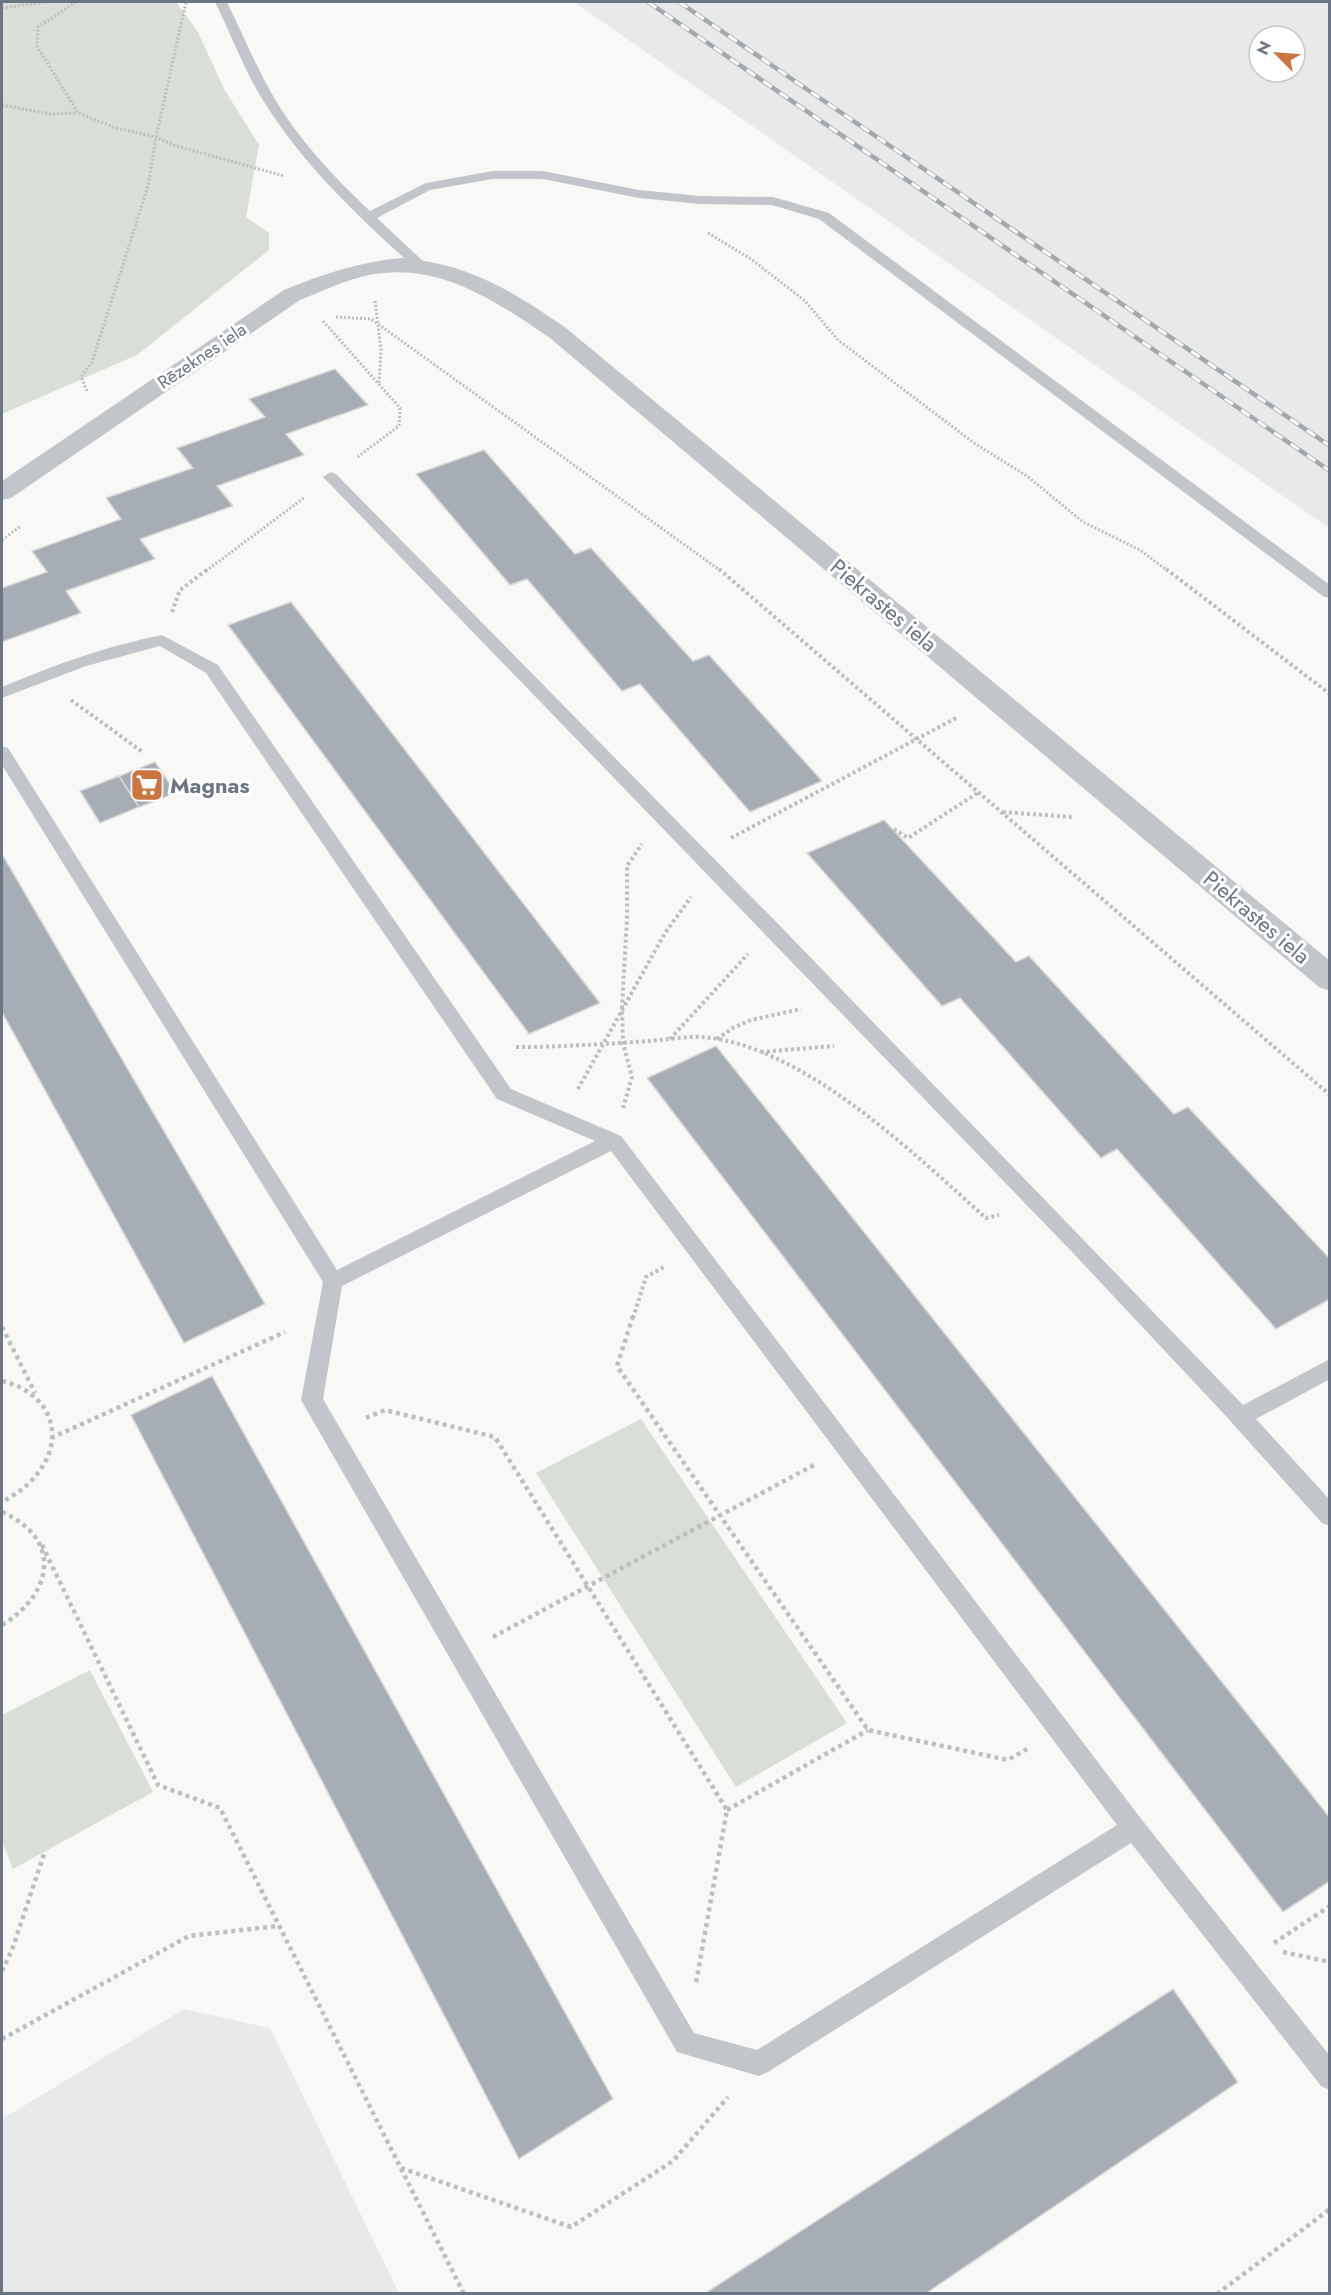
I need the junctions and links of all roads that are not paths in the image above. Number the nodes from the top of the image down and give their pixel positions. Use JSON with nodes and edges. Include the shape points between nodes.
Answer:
{"nodes":[{"id":1,"x":221,"y":2,"type":"edge"},
{"id":2,"x":367,"y":218,"type":"junction"},
{"id":3,"x":419,"y":264,"type":"junction"},
{"id":4,"x":331,"y":477,"type":"dead end"},
{"id":5,"x":2,"y":492,"type":"edge"},
{"id":6,"x":1329,"y":593,"type":"edge"},
{"id":7,"x":2,"y":693,"type":"edge"},
{"id":8,"x":2,"y":752,"type":"edge"},
{"id":9,"x":1329,"y":979,"type":"edge"},
{"id":10,"x":614,"y":1141,"type":"junction"},
{"id":11,"x":333,"y":1281,"type":"junction"},
{"id":12,"x":1329,"y":1368,"type":"edge"},
{"id":13,"x":1242,"y":1416,"type":"junction"},
{"id":14,"x":1329,"y":1516,"type":"edge"},
{"id":15,"x":1134,"y":1827,"type":"junction"},
{"id":16,"x":1329,"y":2077,"type":"edge"}],
"edges":[{"from":1,"to":2,"type":"lane","via":[[271,104],[318,168]]},
{"from":2,"to":3,"type":"lane"},
{"from":2,"to":6,"type":"lane","via":[[426,187],[493,175],[543,175],[639,194],[700,200],[773,201],[824,216]]},
{"from":3,"to":5,"type":"street","name":"Rēzeknes iela","via":[[372,265],[330,277],[292,295]]},
{"from":3,"to":9,"type":"street","name":"Piekrastes iela","via":[[454,272],[510,299],[558,333]]},
{"from":4,"to":13,"type":"lane","via":[[702,854]]},
{"from":7,"to":10,"type":"lane","via":[[39,677],[162,640],[212,669],[504,1094]]},
{"from":8,"to":11,"type":"lane"},
{"from":10,"to":11,"type":"lane"},
{"from":10,"to":15,"type":"lane"},
{"from":11,"to":15,"type":"lane","via":[[312,1400],[686,2043],[759,2062]]},
{"from":12,"to":13,"type":"lane"},
{"from":13,"to":14,"type":"lane"},
{"from":15,"to":16,"type":"lane"}]}
